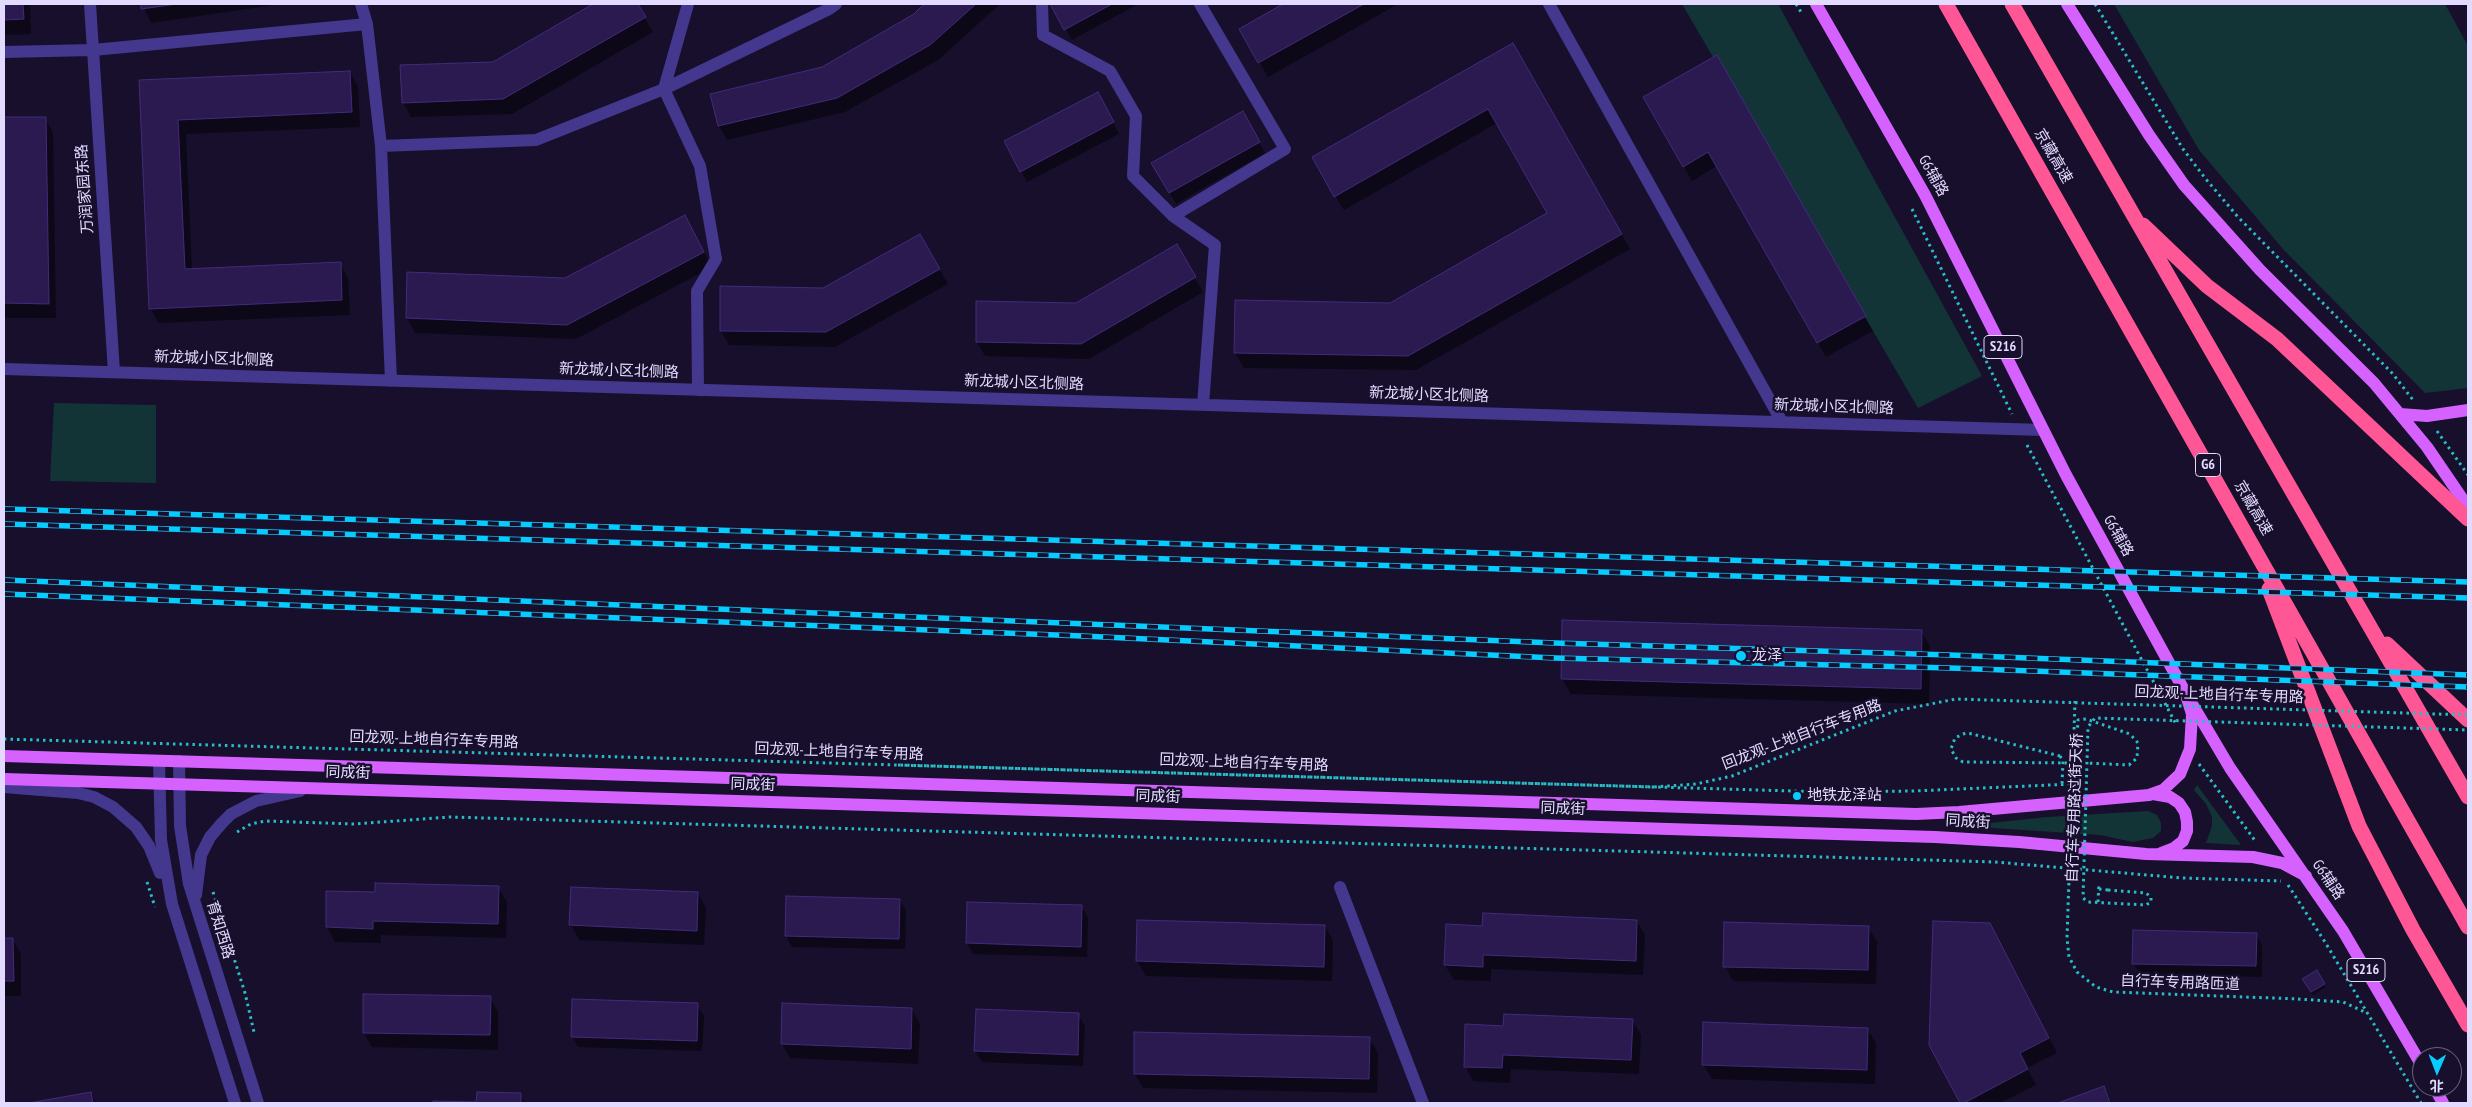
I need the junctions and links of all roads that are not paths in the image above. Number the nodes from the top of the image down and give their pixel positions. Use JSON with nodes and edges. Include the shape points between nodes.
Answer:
{"nodes":[{"id":1,"x":90,"y":4,"type":"edge"},
{"id":2,"x":361,"y":4,"type":"edge"},
{"id":3,"x":688,"y":4,"type":"edge"},
{"id":4,"x":836,"y":4,"type":"edge"},
{"id":5,"x":1042,"y":4,"type":"edge"},
{"id":6,"x":1200,"y":4,"type":"edge"},
{"id":7,"x":1549,"y":4,"type":"edge"},
{"id":8,"x":1816,"y":4,"type":"edge"},
{"id":9,"x":1946,"y":4,"type":"edge"},
{"id":10,"x":2012,"y":4,"type":"edge"},
{"id":11,"x":2067,"y":4,"type":"edge"},
{"id":12,"x":367,"y":24,"type":"junction"},
{"id":13,"x":93,"y":50,"type":"junction"},
{"id":14,"x":4,"y":52,"type":"edge"},
{"id":15,"x":664,"y":89,"type":"junction"},
{"id":16,"x":381,"y":146,"type":"junction"},
{"id":17,"x":2131,"y":212,"type":"junction"},
{"id":18,"x":1174,"y":216,"type":"junction"},
{"id":19,"x":4,"y":369,"type":"edge"},
{"id":20,"x":114,"y":372,"type":"junction"},
{"id":21,"x":391,"y":380,"type":"junction"},
{"id":22,"x":698,"y":390,"type":"junction"},
{"id":23,"x":1203,"y":405,"type":"junction"},
{"id":24,"x":2468,"y":410,"type":"edge"},
{"id":25,"x":2400,"y":414,"type":"junction"},
{"id":26,"x":1782,"y":422,"type":"junction"},
{"id":27,"x":2043,"y":430,"type":"junction"},
{"id":28,"x":2468,"y":507,"type":"edge"},
{"id":29,"x":2468,"y":519,"type":"edge"},
{"id":30,"x":2251,"y":541,"type":"junction"},
{"id":31,"x":2369,"y":622,"type":"junction"},
{"id":32,"x":2185,"y":692,"type":"junction"},
{"id":33,"x":2468,"y":720,"type":"edge"},
{"id":34,"x":4,"y":756,"type":"edge"},
{"id":35,"x":159,"y":761,"type":"junction"},
{"id":36,"x":179,"y":761,"type":"junction"},
{"id":37,"x":4,"y":779,"type":"edge"},
{"id":38,"x":159,"y":784,"type":"junction"},
{"id":39,"x":178,"y":784,"type":"junction"},
{"id":40,"x":4,"y":787,"type":"edge"},
{"id":41,"x":354,"y":789,"type":"junction"},
{"id":42,"x":2149,"y":794,"type":"junction"},
{"id":43,"x":2468,"y":797,"type":"edge"},
{"id":44,"x":2146,"y":854,"type":"junction"},
{"id":45,"x":2306,"y":876,"type":"junction"},
{"id":46,"x":1340,"y":887,"type":"dead end"},
{"id":47,"x":198,"y":917,"type":"junction"},
{"id":48,"x":177,"y":924,"type":"junction"},
{"id":49,"x":2468,"y":927,"type":"edge"},
{"id":50,"x":2468,"y":1025,"type":"edge"},
{"id":51,"x":2412,"y":1049,"type":"edge"},
{"id":52,"x":235,"y":1103,"type":"edge"},
{"id":53,"x":258,"y":1103,"type":"edge"},
{"id":54,"x":1423,"y":1103,"type":"edge"}],
"edges":[{"from":1,"to":13,"type":"street","name":"万润家园东路"},
{"from":2,"to":12,"type":"street"},
{"from":3,"to":15,"type":"street"},
{"from":4,"to":15,"type":"street"},
{"from":5,"to":18,"type":"street","via":[[1044,35],[1110,70],[1136,116],[1133,176]]},
{"from":6,"to":18,"type":"street","via":[[1285,149]]},
{"from":7,"to":26,"type":"street"},
{"from":8,"to":27,"type":"main road","name":"G6辅路","number":"S216","via":[[1925,195]]},
{"from":9,"to":30,"type":"highway","name":"京藏高速","number":"G6"},
{"from":10,"to":17,"type":"highway"},
{"from":11,"to":25,"type":"main road","via":[[2148,135],[2184,185],[2260,270],[2350,357]]},
{"from":12,"to":13,"type":"street"},
{"from":12,"to":16,"type":"street"},
{"from":13,"to":14,"type":"street"},
{"from":13,"to":20,"type":"street","name":"万润家园东路"},
{"from":15,"to":16,"type":"street","via":[[536,140]]},
{"from":15,"to":22,"type":"street","via":[[700,166],[716,259],[697,291]]},
{"from":16,"to":21,"type":"street"},
{"from":17,"to":29,"type":"highway","via":[[2206,286],[2277,339]]},
{"from":17,"to":31,"type":"highway"},
{"from":18,"to":23,"type":"street","via":[[1215,245]]},
{"from":19,"to":20,"type":"street","name":"新龙城小区北侧路"},
{"from":20,"to":21,"type":"street","name":"新龙城小区北侧路"},
{"from":21,"to":22,"type":"street","name":"新龙城小区北侧路"},
{"from":22,"to":23,"type":"street","name":"新龙城小区北侧路"},
{"from":23,"to":26,"type":"street","name":"新龙城小区北侧路"},
{"from":24,"to":25,"type":"main road","via":[[2427,416]]},
{"from":25,"to":28,"type":"main road"},
{"from":26,"to":27,"type":"street","name":"新龙城小区北侧路"},
{"from":27,"to":32,"type":"main road","name":"G6辅路","number":"S216"},
{"from":30,"to":49,"type":"highway","name":"京藏高速","number":"G6"},
{"from":30,"to":50,"type":"highway","via":[[2359,826],[2413,930]]},
{"from":31,"to":33,"type":"highway","via":[[2387,644]]},
{"from":31,"to":43,"type":"highway"},
{"from":32,"to":42,"type":"main road","name":"同成街","via":[[2192,714],[2187,759],[2170,786]]},
{"from":32,"to":45,"type":"main road","name":"G6辅路","number":"S216","via":[[2230,768]]},
{"from":34,"to":35,"type":"main road","name":"同成街"},
{"from":35,"to":36,"type":"main road","name":"同成街"},
{"from":35,"to":38,"type":"street"},
{"from":36,"to":39,"type":"street","name":"育知西路"},
{"from":36,"to":42,"type":"main road","name":"同成街","via":[[1916,814]]},
{"from":37,"to":38,"type":"main road","name":"同成街"},
{"from":38,"to":39,"type":"main road","name":"同成街"},
{"from":38,"to":48,"type":"street","via":[[161,840]]},
{"from":39,"to":41,"type":"main road","name":"同成街"},
{"from":39,"to":47,"type":"street","name":"育知西路","via":[[184,860]]},
{"from":40,"to":48,"type":"street","via":[[78,793],[104,802],[123,814],[136,827],[158,864]]},
{"from":41,"to":44,"type":"main road","name":"同成街","via":[[1935,837]]},
{"from":41,"to":47,"type":"street","via":[[287,793],[256,801],[231,814],[214,832],[201,855],[196,886]]},
{"from":42,"to":44,"type":"main road","via":[[2170,797],[2179,803],[2185,812],[2187,832],[2183,841],[2174,848]]},
{"from":44,"to":45,"type":"main road","name":"同成街","via":[[2253,857],[2282,863]]},
{"from":45,"to":51,"type":"main road","name":"G6辅路","number":"S216","via":[[2343,931]]},
{"from":46,"to":54,"type":"street"},
{"from":47,"to":53,"type":"street","name":"育知西路"},
{"from":48,"to":52,"type":"street"}]}
